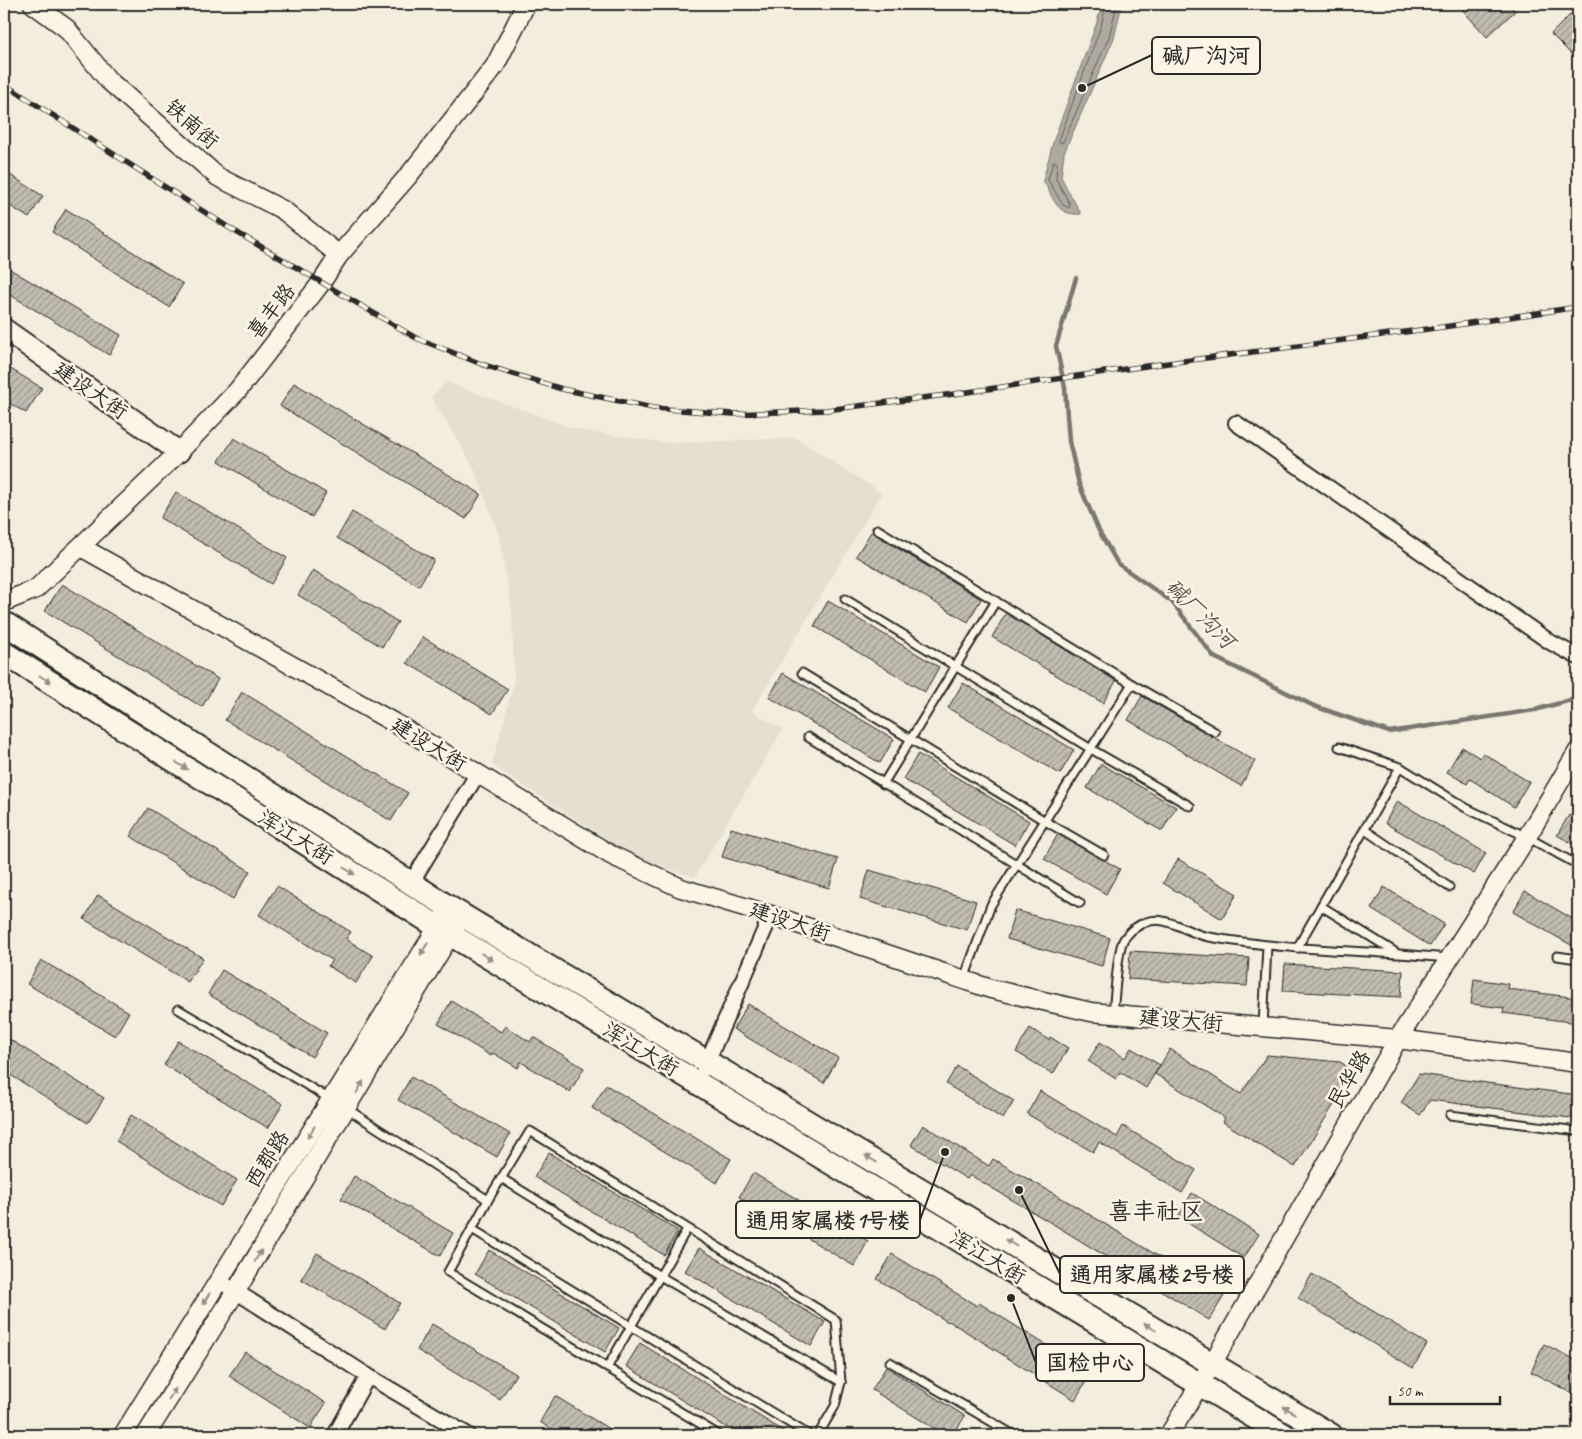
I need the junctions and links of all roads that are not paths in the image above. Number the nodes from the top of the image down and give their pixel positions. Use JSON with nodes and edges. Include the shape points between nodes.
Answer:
{"nodes":[{"id":1,"x":33,"y":4,"type":"edge"},
{"id":2,"x":526,"y":4,"type":"edge"},
{"id":3,"x":340,"y":254,"type":"junction"},
{"id":4,"x":4,"y":329,"type":"edge"},
{"id":5,"x":1236,"y":423,"type":"dead end"},
{"id":6,"x":179,"y":452,"type":"junction"},
{"id":7,"x":877,"y":529,"type":"dead end"},
{"id":8,"x":81,"y":547,"type":"junction"},
{"id":9,"x":845,"y":599,"type":"dead end"},
{"id":10,"x":996,"y":601,"type":"junction"},
{"id":11,"x":4,"y":602,"type":"edge"},
{"id":12,"x":4,"y":622,"type":"edge"},
{"id":13,"x":4,"y":653,"type":"edge"},
{"id":14,"x":1578,"y":657,"type":"edge"},
{"id":15,"x":956,"y":666,"type":"junction"},
{"id":16,"x":802,"y":673,"type":"dead end"},
{"id":17,"x":1132,"y":684,"type":"junction"},
{"id":18,"x":1215,"y":732,"type":"dead end"},
{"id":19,"x":808,"y":737,"type":"dead end"},
{"id":20,"x":911,"y":740,"type":"junction"},
{"id":21,"x":1340,"y":747,"type":"dead end"},
{"id":22,"x":1091,"y":748,"type":"junction"},
{"id":23,"x":1578,"y":752,"type":"edge"},
{"id":24,"x":1400,"y":767,"type":"junction"},
{"id":25,"x":478,"y":773,"type":"junction"},
{"id":26,"x":883,"y":784,"type":"junction"},
{"id":27,"x":1190,"y":806,"type":"dead end"},
{"id":28,"x":1045,"y":822,"type":"junction"},
{"id":29,"x":1365,"y":830,"type":"junction"},
{"id":30,"x":1527,"y":837,"type":"junction"},
{"id":31,"x":1104,"y":855,"type":"dead end"},
{"id":32,"x":1016,"y":865,"type":"junction"},
{"id":33,"x":1578,"y":865,"type":"edge"},
{"id":34,"x":411,"y":883,"type":"junction"},
{"id":35,"x":1449,"y":887,"type":"dead end"},
{"id":36,"x":1080,"y":903,"type":"dead end"},
{"id":37,"x":1321,"y":906,"type":"junction"},
{"id":38,"x":456,"y":911,"type":"junction"},
{"id":39,"x":771,"y":915,"type":"junction"},
{"id":40,"x":444,"y":931,"type":"junction"},
{"id":41,"x":1267,"y":946,"type":"junction"},
{"id":42,"x":1297,"y":948,"type":"junction"},
{"id":43,"x":1397,"y":953,"type":"junction"},
{"id":44,"x":1557,"y":956,"type":"dead end"},
{"id":45,"x":1449,"y":958,"type":"junction"},
{"id":46,"x":1578,"y":959,"type":"edge"},
{"id":47,"x":964,"y":980,"type":"junction"},
{"id":48,"x":178,"y":1009,"type":"dead end"},
{"id":49,"x":1113,"y":1014,"type":"junction"},
{"id":50,"x":1263,"y":1027,"type":"junction"},
{"id":51,"x":1398,"y":1039,"type":"junction"},
{"id":52,"x":708,"y":1061,"type":"junction"},
{"id":53,"x":1578,"y":1063,"type":"edge"},
{"id":54,"x":697,"y":1083,"type":"junction"},
{"id":55,"x":331,"y":1099,"type":"junction"},
{"id":56,"x":346,"y":1108,"type":"junction"},
{"id":57,"x":1450,"y":1115,"type":"dead end"},
{"id":58,"x":1578,"y":1131,"type":"edge"},
{"id":59,"x":501,"y":1178,"type":"junction"},
{"id":60,"x":488,"y":1200,"type":"junction"},
{"id":61,"x":472,"y":1229,"type":"junction"},
{"id":62,"x":687,"y":1229,"type":"junction"},
{"id":63,"x":660,"y":1276,"type":"junction"},
{"id":64,"x":218,"y":1280,"type":"junction"},
{"id":65,"x":236,"y":1291,"type":"junction"},
{"id":66,"x":631,"y":1327,"type":"junction"},
{"id":67,"x":890,"y":1362,"type":"dead end"},
{"id":68,"x":1212,"y":1364,"type":"junction"},
{"id":69,"x":607,"y":1368,"type":"junction"},
{"id":70,"x":368,"y":1376,"type":"junction"},
{"id":71,"x":841,"y":1382,"type":"junction"},
{"id":72,"x":1199,"y":1384,"type":"junction"},
{"id":73,"x":122,"y":1435,"type":"edge"},
{"id":74,"x":146,"y":1435,"type":"edge"},
{"id":75,"x":335,"y":1435,"type":"edge"},
{"id":76,"x":468,"y":1435,"type":"edge"},
{"id":77,"x":719,"y":1435,"type":"edge"},
{"id":78,"x":809,"y":1435,"type":"edge"},
{"id":79,"x":818,"y":1435,"type":"edge"},
{"id":80,"x":1014,"y":1435,"type":"edge"},
{"id":81,"x":1169,"y":1435,"type":"edge"},
{"id":82,"x":1284,"y":1435,"type":"edge"},
{"id":83,"x":1331,"y":1435,"type":"edge"}],
"edges":[{"from":1,"to":3,"type":"street","name":"铁南街","via":[[66,28],[108,80],[218,176],[283,210]]},
{"from":2,"to":3,"type":"street","name":"喜丰路","via":[[495,66]]},
{"from":3,"to":6,"type":"street","name":"喜丰路","via":[[238,390]]},
{"from":4,"to":6,"type":"main road","name":"建设大街"},
{"from":5,"to":14,"type":"street","via":[[1550,642]]},
{"from":6,"to":8,"type":"street","name":"喜丰路"},
{"from":7,"to":10,"type":"lane"},
{"from":8,"to":11,"type":"street","name":"喜丰路","via":[[36,589]]},
{"from":8,"to":25,"type":"street","name":"建设大街"},
{"from":9,"to":15,"type":"lane"},
{"from":10,"to":15,"type":"lane"},
{"from":10,"to":17,"type":"lane"},
{"from":12,"to":34,"type":"main road"},
{"from":13,"to":40,"type":"main road","name":"浑江大街","one_way":true},
{"from":15,"to":20,"type":"lane"},
{"from":15,"to":22,"type":"lane"},
{"from":16,"to":20,"type":"lane"},
{"from":17,"to":18,"type":"lane"},
{"from":17,"to":22,"type":"lane"},
{"from":19,"to":26,"type":"lane"},
{"from":20,"to":26,"type":"lane"},
{"from":20,"to":28,"type":"lane"},
{"from":21,"to":24,"type":"lane"},
{"from":22,"to":27,"type":"lane"},
{"from":22,"to":28,"type":"lane"},
{"from":23,"to":30,"type":"street","name":"民华路"},
{"from":24,"to":29,"type":"lane"},
{"from":24,"to":30,"type":"lane","via":[[1466,808]]},
{"from":25,"to":34,"type":"street"},
{"from":25,"to":39,"type":"street","name":"建设大街","via":[[611,855],[681,888]]},
{"from":26,"to":32,"type":"lane"},
{"from":28,"to":31,"type":"lane"},
{"from":28,"to":32,"type":"lane"},
{"from":29,"to":35,"type":"lane"},
{"from":29,"to":37,"type":"lane"},
{"from":30,"to":33,"type":"lane"},
{"from":30,"to":45,"type":"street","name":"民华路"},
{"from":32,"to":36,"type":"lane"},
{"from":32,"to":47,"type":"lane","via":[[991,905]]},
{"from":34,"to":38,"type":"main road"},
{"from":37,"to":42,"type":"lane"},
{"from":37,"to":43,"type":"lane"},
{"from":38,"to":40,"type":"street","name":"西郡路"},
{"from":38,"to":52,"type":"main road"},
{"from":39,"to":47,"type":"street","name":"建设大街"},
{"from":39,"to":52,"type":"street"},
{"from":40,"to":54,"type":"main road","name":"浑江大街","one_way":true},
{"from":40,"to":55,"type":"street","name":"西郡路","one_way":true},
{"from":56,"to":40,"type":"street","name":"西郡路","one_way":true},
{"from":41,"to":42,"type":"lane"},
{"from":41,"to":49,"type":"lane","via":[[1206,937],[1173,923],[1148,920],[1134,928],[1124,940]]},
{"from":41,"to":50,"type":"lane"},
{"from":42,"to":43,"type":"lane"},
{"from":43,"to":45,"type":"lane"},
{"from":44,"to":46,"type":"lane"},
{"from":45,"to":51,"type":"street","name":"民华路"},
{"from":47,"to":49,"type":"street","name":"建设大街","via":[[1091,1012]]},
{"from":48,"to":55,"type":"lane"},
{"from":49,"to":50,"type":"street","name":"建设大街"},
{"from":50,"to":51,"type":"street","name":"建设大街"},
{"from":51,"to":53,"type":"street","name":"建设大街"},
{"from":51,"to":68,"type":"street","name":"民华路"},
{"from":52,"to":54,"type":"street"},
{"from":68,"to":52,"type":"main road","one_way":true},
{"from":54,"to":72,"type":"main road","name":"浑江大街"},
{"from":55,"to":56,"type":"lane"},
{"from":55,"to":64,"type":"street","name":"西郡路","one_way":true},
{"from":56,"to":60,"type":"lane"},
{"from":65,"to":56,"type":"street","name":"西郡路","one_way":true},
{"from":57,"to":58,"type":"lane"},
{"from":59,"to":60,"type":"lane"},
{"from":59,"to":62,"type":"lane","via":[[530,1131]]},
{"from":59,"to":63,"type":"lane"},
{"from":60,"to":61,"type":"lane"},
{"from":61,"to":66,"type":"lane"},
{"from":61,"to":69,"type":"lane","via":[[448,1272]]},
{"from":62,"to":63,"type":"lane"},
{"from":62,"to":71,"type":"lane","via":[[836,1320]]},
{"from":63,"to":66,"type":"lane"},
{"from":63,"to":71,"type":"lane"},
{"from":64,"to":65,"type":"street"},
{"from":64,"to":73,"type":"street","name":"西郡路","one_way":true},
{"from":65,"to":70,"type":"street"},
{"from":74,"to":65,"type":"street","name":"西郡路","one_way":true},
{"from":66,"to":69,"type":"lane"},
{"from":66,"to":78,"type":"lane"},
{"from":67,"to":80,"type":"lane"},
{"from":68,"to":72,"type":"street","name":"民华路"},
{"from":83,"to":68,"type":"main road","one_way":true},
{"from":69,"to":77,"type":"lane"},
{"from":70,"to":75,"type":"street"},
{"from":70,"to":76,"type":"street"},
{"from":71,"to":79,"type":"lane","via":[[835,1406]]},
{"from":72,"to":81,"type":"street","name":"民华路"},
{"from":72,"to":82,"type":"main road","name":"浑江大街"}]}
